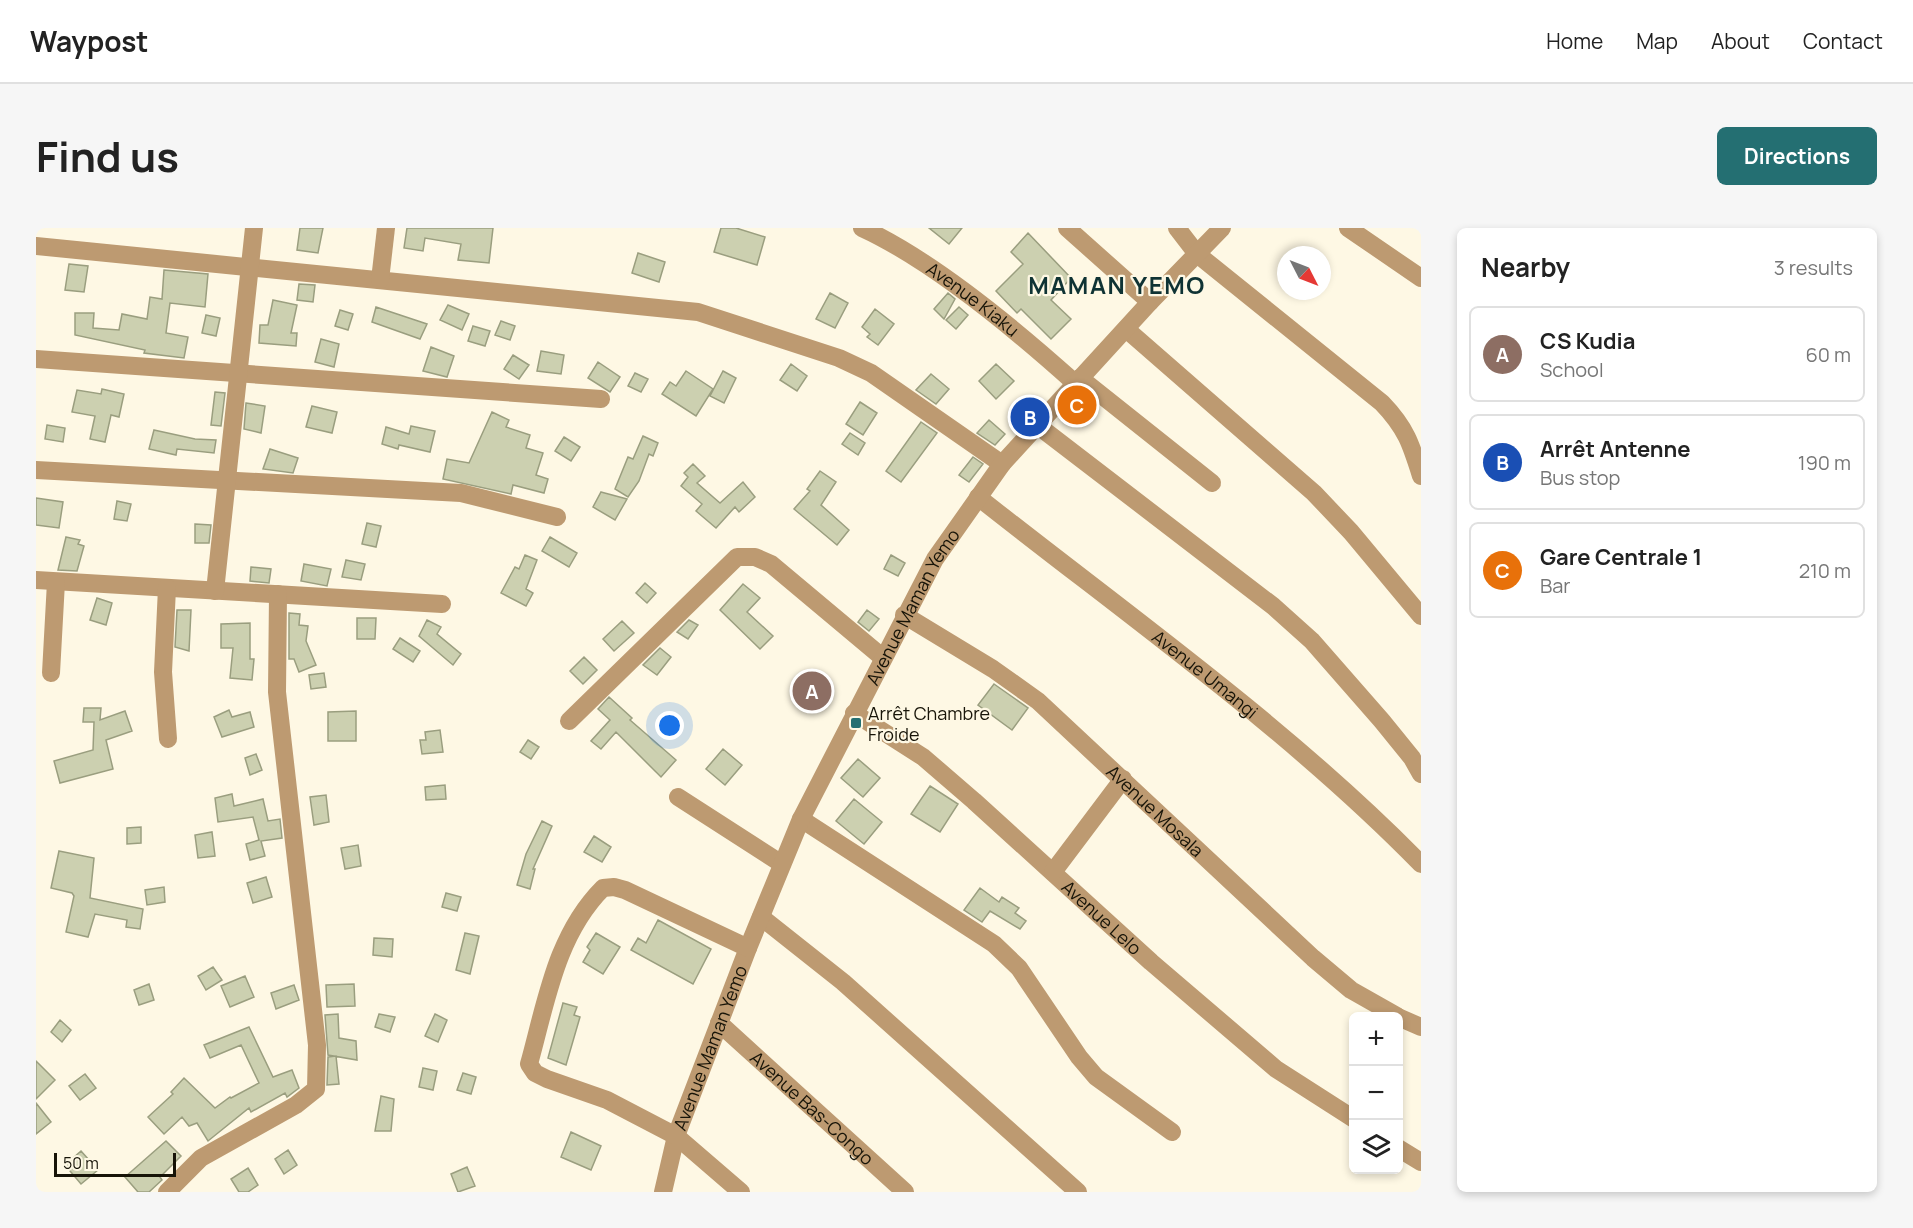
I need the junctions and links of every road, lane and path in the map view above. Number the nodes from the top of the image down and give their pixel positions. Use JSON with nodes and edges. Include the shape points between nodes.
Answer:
{"nodes":[{"id":1,"x":254,"y":228,"type":"edge"},
{"id":2,"x":386,"y":228,"type":"edge"},
{"id":3,"x":862,"y":228,"type":"edge"},
{"id":4,"x":1067,"y":228,"type":"edge"},
{"id":5,"x":1177,"y":228,"type":"edge"},
{"id":6,"x":1222,"y":228,"type":"edge"},
{"id":7,"x":1348,"y":228,"type":"edge"},
{"id":8,"x":36,"y":246,"type":"edge"},
{"id":9,"x":1197,"y":254,"type":"junction"},
{"id":10,"x":252,"y":268,"type":"junction"},
{"id":11,"x":1421,"y":278,"type":"edge"},
{"id":12,"x":380,"y":280,"type":"junction"},
{"id":13,"x":1150,"y":302,"type":"junction"},
{"id":14,"x":1126,"y":329,"type":"junction"},
{"id":15,"x":36,"y":359,"type":"edge"},
{"id":16,"x":239,"y":373,"type":"junction"},
{"id":17,"x":1077,"y":380,"type":"junction"},
{"id":18,"x":601,"y":399,"type":"dead end"},
{"id":19,"x":1036,"y":425,"type":"junction"},
{"id":20,"x":1002,"y":464,"type":"junction"},
{"id":21,"x":36,"y":470,"type":"edge"},
{"id":22,"x":1421,"y":476,"type":"edge"},
{"id":23,"x":229,"y":480,"type":"junction"},
{"id":24,"x":1212,"y":483,"type":"dead end"},
{"id":25,"x":978,"y":497,"type":"junction"},
{"id":26,"x":557,"y":517,"type":"dead end"},
{"id":27,"x":36,"y":580,"type":"edge"},
{"id":28,"x":56,"y":582,"type":"junction"},
{"id":29,"x":167,"y":588,"type":"junction"},
{"id":30,"x":215,"y":591,"type":"junction"},
{"id":31,"x":278,"y":594,"type":"junction"},
{"id":32,"x":442,"y":604,"type":"dead end"},
{"id":33,"x":904,"y":615,"type":"junction"},
{"id":34,"x":1421,"y":616,"type":"edge"},
{"id":35,"x":882,"y":657,"type":"junction"},
{"id":36,"x":51,"y":673,"type":"dead end"},
{"id":37,"x":854,"y":713,"type":"junction"},
{"id":38,"x":569,"y":721,"type":"dead end"},
{"id":39,"x":168,"y":739,"type":"dead end"},
{"id":40,"x":1421,"y":774,"type":"edge"},
{"id":41,"x":1123,"y":779,"type":"junction"},
{"id":42,"x":678,"y":797,"type":"dead end"},
{"id":43,"x":801,"y":819,"type":"junction"},
{"id":44,"x":782,"y":864,"type":"junction"},
{"id":45,"x":1421,"y":864,"type":"edge"},
{"id":46,"x":1053,"y":873,"type":"junction"},
{"id":47,"x":761,"y":917,"type":"junction"},
{"id":48,"x":748,"y":948,"type":"junction"},
{"id":49,"x":1389,"y":1012,"type":"edge"},
{"id":50,"x":1403,"y":1019,"type":"edge"},
{"id":51,"x":719,"y":1023,"type":"junction"},
{"id":52,"x":1421,"y":1027,"type":"edge"},
{"id":53,"x":1349,"y":1116,"type":"edge"},
{"id":54,"x":1172,"y":1132,"type":"dead end"},
{"id":55,"x":676,"y":1136,"type":"junction"},
{"id":56,"x":1403,"y":1151,"type":"edge"},
{"id":57,"x":1421,"y":1162,"type":"edge"},
{"id":58,"x":167,"y":1192,"type":"edge"},
{"id":59,"x":663,"y":1192,"type":"edge"},
{"id":60,"x":741,"y":1192,"type":"edge"},
{"id":61,"x":905,"y":1192,"type":"edge"},
{"id":62,"x":1078,"y":1192,"type":"edge"}],
"edges":[{"from":1,"to":10,"type":"street"},
{"from":2,"to":12,"type":"street"},
{"from":3,"to":17,"type":"street","name":"Avenue Kiaku","via":[[929,268]]},
{"from":4,"to":13,"type":"street"},
{"from":5,"to":9,"type":"street"},
{"from":6,"to":9,"type":"street","name":"Avenue Maman Yemo"},
{"from":7,"to":11,"type":"street"},
{"from":8,"to":10,"type":"street"},
{"from":9,"to":13,"type":"street","name":"Avenue Maman Yemo"},
{"from":9,"to":22,"type":"street","via":[[1382,403],[1401,422]]},
{"from":10,"to":12,"type":"street"},
{"from":10,"to":16,"type":"street"},
{"from":12,"to":20,"type":"street","via":[[698,312],[838,358],[871,373]]},
{"from":13,"to":14,"type":"street","name":"Avenue Maman Yemo"},
{"from":14,"to":17,"type":"street","name":"Avenue Maman Yemo"},
{"from":14,"to":34,"type":"street","via":[[1314,493]]},
{"from":15,"to":16,"type":"street"},
{"from":16,"to":18,"type":"street"},
{"from":16,"to":23,"type":"street"},
{"from":17,"to":19,"type":"street","name":"Avenue Maman Yemo"},
{"from":17,"to":24,"type":"street","name":"Avenue Kiaku"},
{"from":19,"to":20,"type":"street","name":"Avenue Maman Yemo"},
{"from":19,"to":40,"type":"street","via":[[1273,606],[1312,641],[1383,721]]},
{"from":20,"to":25,"type":"street","name":"Avenue Maman Yemo"},
{"from":21,"to":23,"type":"street"},
{"from":23,"to":26,"type":"street","via":[[461,492]]},
{"from":23,"to":30,"type":"street"},
{"from":25,"to":33,"type":"street","name":"Avenue Maman Yemo"},
{"from":25,"to":45,"type":"street","name":"Avenue Umangi","via":[[1296,746]]},
{"from":27,"to":28,"type":"street"},
{"from":28,"to":29,"type":"street"},
{"from":28,"to":36,"type":"street"},
{"from":29,"to":30,"type":"street"},
{"from":29,"to":39,"type":"street","via":[[163,672]]},
{"from":30,"to":31,"type":"street"},
{"from":31,"to":32,"type":"street"},
{"from":31,"to":58,"type":"street","via":[[277,692],[317,1045],[316,1089],[296,1105],[201,1158]]},
{"from":33,"to":35,"type":"street","name":"Avenue Maman Yemo"},
{"from":33,"to":41,"type":"street","name":"Avenue Mosala","via":[[1038,701]]},
{"from":35,"to":37,"type":"street","name":"Avenue Maman Yemo"},
{"from":35,"to":38,"type":"street","via":[[771,564],[755,557],[737,557]]},
{"from":37,"to":43,"type":"street","name":"Avenue Maman Yemo"},
{"from":37,"to":46,"type":"street","name":"Avenue Lelo","via":[[923,757]]},
{"from":41,"to":46,"type":"street"},
{"from":41,"to":49,"type":"street","name":"Avenue Mosala","via":[[1313,958],[1351,990]]},
{"from":42,"to":44,"type":"street"},
{"from":43,"to":44,"type":"street","name":"Avenue Maman Yemo"},
{"from":43,"to":54,"type":"street","via":[[994,944],[1019,968],[1096,1077]]},
{"from":44,"to":47,"type":"street","name":"Avenue Maman Yemo"},
{"from":46,"to":53,"type":"street","name":"Avenue Lelo","via":[[1276,1069]]},
{"from":47,"to":48,"type":"street","name":"Avenue Maman Yemo"},
{"from":47,"to":62,"type":"street","via":[[843,982]]},
{"from":48,"to":51,"type":"street","name":"Avenue Maman Yemo"},
{"from":48,"to":55,"type":"street","via":[[614,887],[603,888],[590,901],[558,956],[529,1064],[535,1073],[547,1079],[607,1100]]},
{"from":50,"to":52,"type":"street","name":"Avenue Mosala"},
{"from":51,"to":55,"type":"street","name":"Avenue Maman Yemo"},
{"from":51,"to":61,"type":"street","name":"Avenue Bas-Congo"},
{"from":55,"to":59,"type":"street","name":"Avenue Maman Yemo"},
{"from":55,"to":60,"type":"street"},
{"from":56,"to":57,"type":"street"}]}
